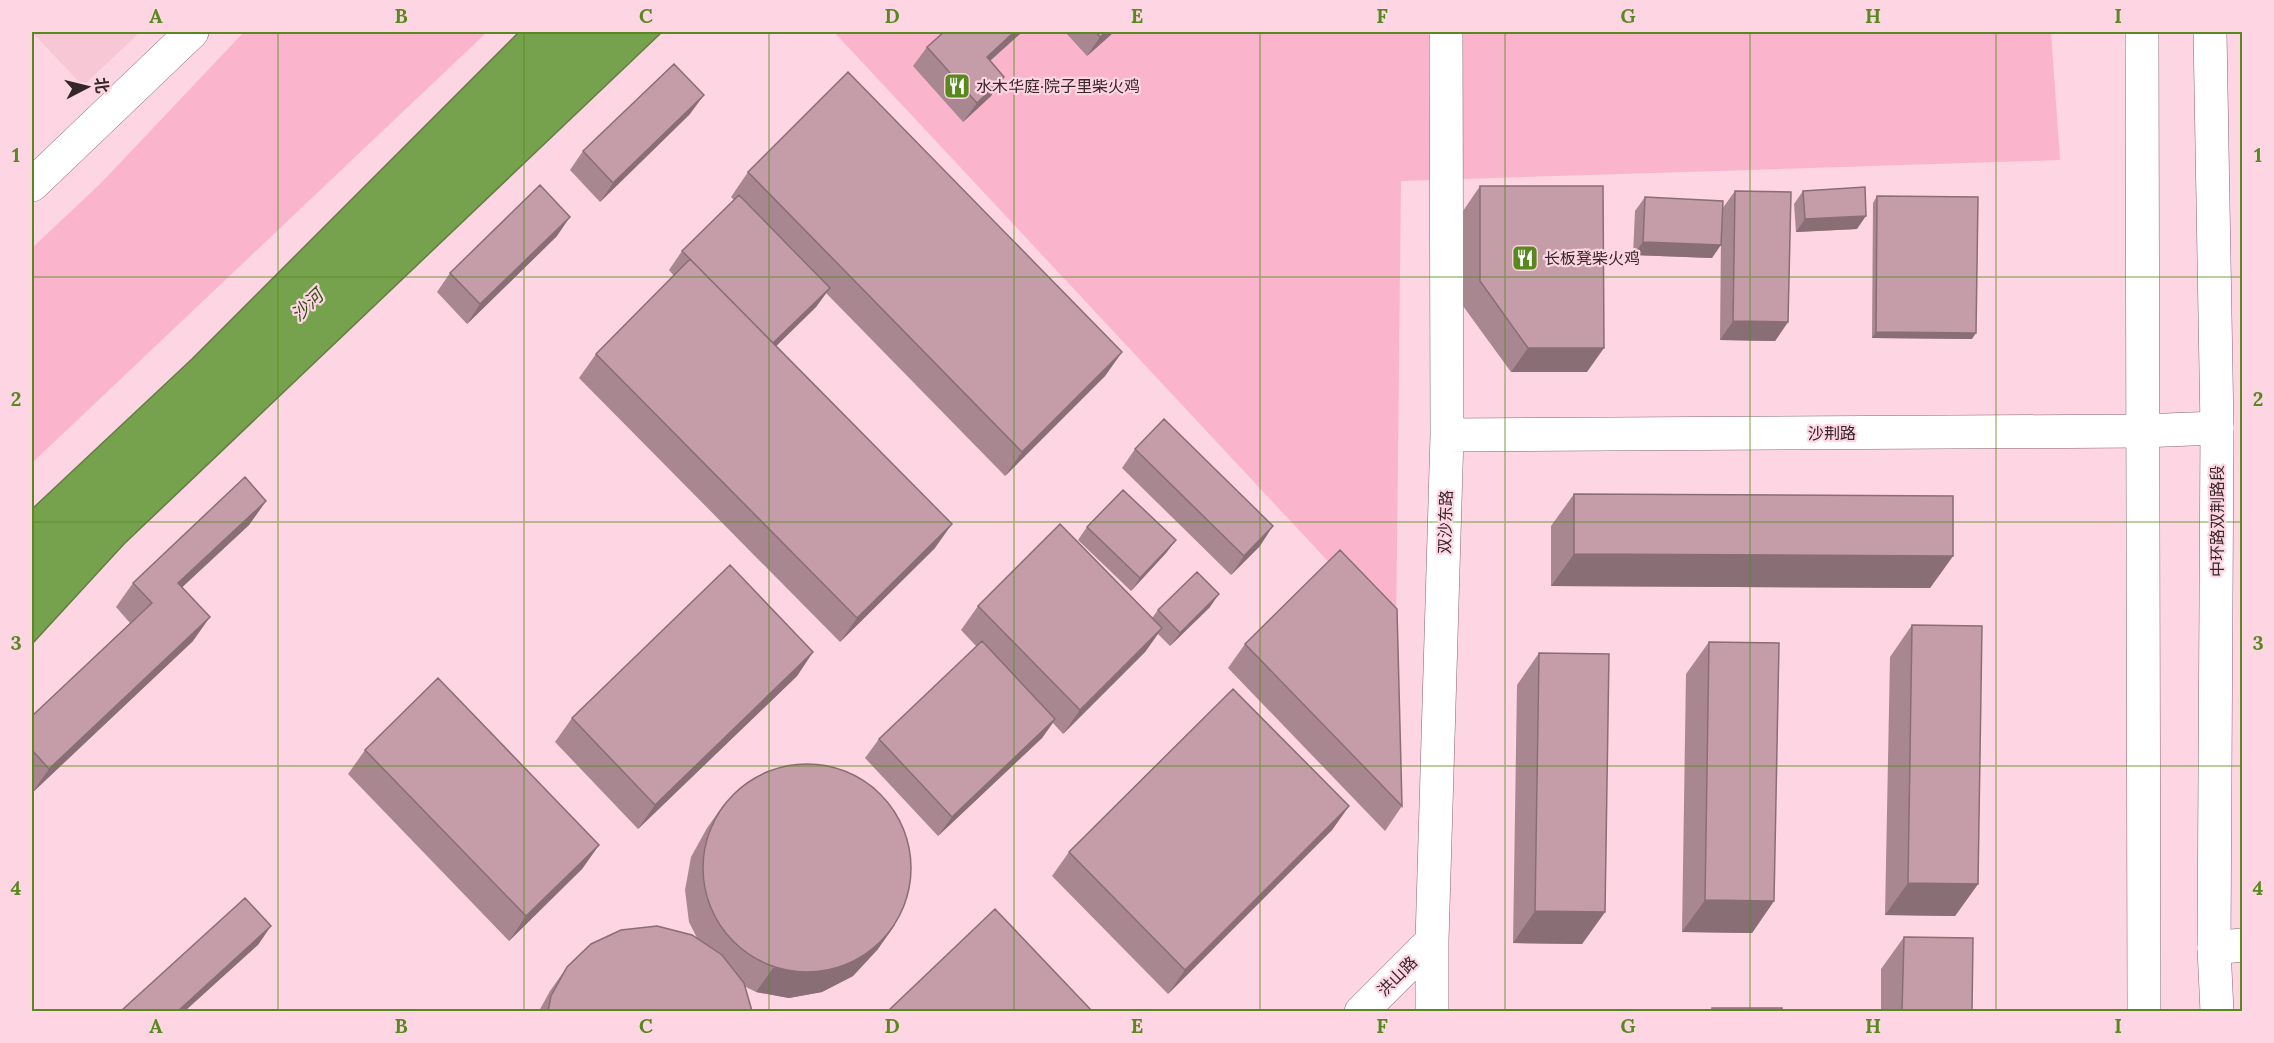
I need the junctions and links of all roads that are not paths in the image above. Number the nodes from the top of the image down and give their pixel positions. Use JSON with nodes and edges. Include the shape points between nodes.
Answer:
{"nodes":[{"id":1,"x":192,"y":32,"type":"edge"},
{"id":2,"x":1446,"y":32,"type":"edge"},
{"id":3,"x":2142,"y":32,"type":"edge"},
{"id":4,"x":2210,"y":32,"type":"edge"},
{"id":5,"x":32,"y":185,"type":"edge"},
{"id":6,"x":2217,"y":428,"type":"junction"},
{"id":7,"x":2141,"y":431,"type":"junction"},
{"id":8,"x":1447,"y":435,"type":"junction"},
{"id":9,"x":1432,"y":941,"type":"junction"},
{"id":10,"x":2228,"y":946,"type":"edge"},
{"id":11,"x":1361,"y":1011,"type":"edge"},
{"id":12,"x":1432,"y":1011,"type":"edge"},
{"id":13,"x":2144,"y":1011,"type":"edge"},
{"id":14,"x":2217,"y":1011,"type":"edge"}],
"edges":[{"from":1,"to":5,"type":"street"},
{"from":2,"to":8,"type":"street","name":"双沙东路"},
{"from":3,"to":7,"type":"street"},
{"from":4,"to":6,"type":"street","name":"中环路双荆路段"},
{"from":6,"to":7,"type":"street","name":"沙荆路"},
{"from":6,"to":10,"type":"street","name":"中环路双荆路段"},
{"from":7,"to":8,"type":"street","name":"沙荆路"},
{"from":7,"to":13,"type":"street"},
{"from":8,"to":9,"type":"street","name":"双沙东路"},
{"from":9,"to":11,"type":"street","name":"洪山路"},
{"from":9,"to":12,"type":"street","name":"双沙东路"},
{"from":10,"to":14,"type":"street","name":"中环路双荆路段"}]}
